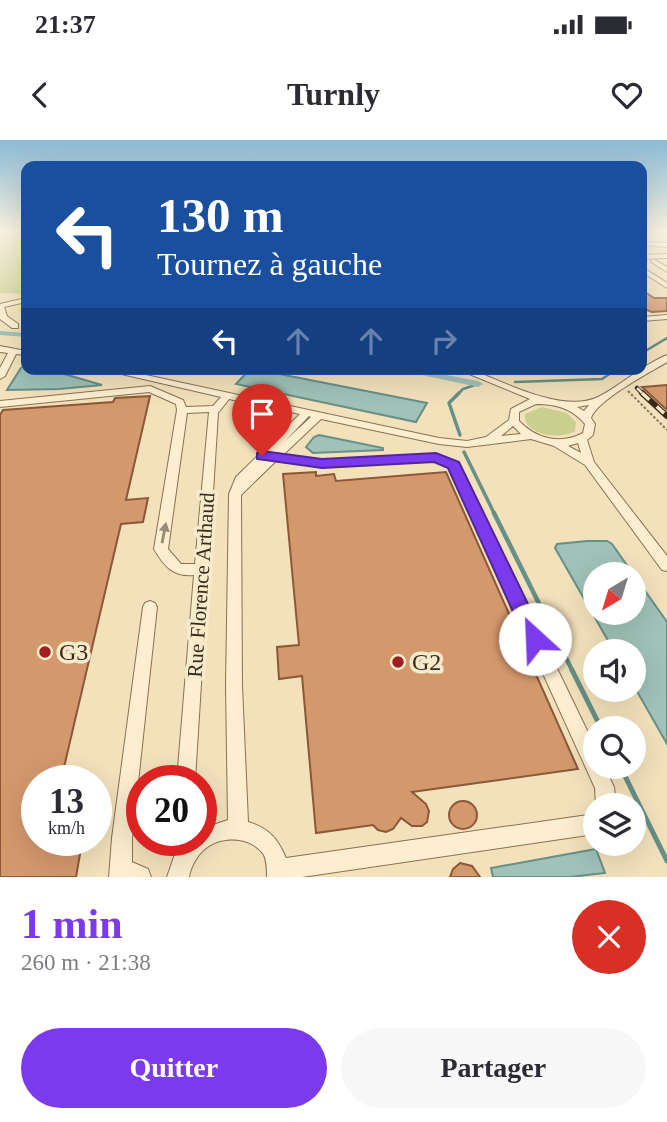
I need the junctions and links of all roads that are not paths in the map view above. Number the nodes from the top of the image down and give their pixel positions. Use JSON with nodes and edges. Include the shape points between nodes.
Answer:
{"nodes":[{"id":1,"x":652,"y":266,"type":"edge"},
{"id":2,"x":647,"y":273,"type":"edge"},
{"id":3,"x":667,"y":279,"type":"edge"},
{"id":4,"x":667,"y":286,"type":"edge"},
{"id":5,"x":21,"y":301,"type":"edge"},
{"id":6,"x":0,"y":306,"type":"edge"},
{"id":7,"x":667,"y":317,"type":"edge"},
{"id":8,"x":647,"y":319,"type":"edge"},
{"id":9,"x":0,"y":326,"type":"edge"},
{"id":10,"x":15,"y":326,"type":"junction"},
{"id":11,"x":21,"y":327,"type":"edge"},
{"id":12,"x":0,"y":349,"type":"edge"},
{"id":13,"x":14,"y":350,"type":"junction"},
{"id":14,"x":21,"y":352,"type":"edge"},
{"id":15,"x":0,"y":355,"type":"edge"},
{"id":16,"x":667,"y":358,"type":"edge"},
{"id":17,"x":647,"y":370,"type":"edge"},
{"id":18,"x":124,"y":375,"type":"edge"},
{"id":19,"x":467,"y":375,"type":"edge"},
{"id":20,"x":477,"y":375,"type":"edge"},
{"id":21,"x":640,"y":375,"type":"edge"},
{"id":22,"x":0,"y":376,"type":"edge"},
{"id":23,"x":544,"y":401,"type":"junction"},
{"id":24,"x":598,"y":401,"type":"junction"},
{"id":25,"x":220,"y":403,"type":"junction"},
{"id":26,"x":0,"y":404,"type":"edge"},
{"id":27,"x":565,"y":405,"type":"junction"},
{"id":28,"x":519,"y":406,"type":"junction"},
{"id":29,"x":182,"y":408,"type":"junction"},
{"id":30,"x":307,"y":413,"type":"junction"},
{"id":31,"x":319,"y":415,"type":"junction"},
{"id":32,"x":586,"y":418,"type":"junction"},
{"id":33,"x":514,"y":421,"type":"junction"},
{"id":34,"x":532,"y":436,"type":"junction"},
{"id":35,"x":489,"y":440,"type":"junction"},
{"id":36,"x":582,"y":440,"type":"junction"},
{"id":37,"x":555,"y":443,"type":"junction"},
{"id":38,"x":268,"y":457,"type":"junction"},
{"id":39,"x":589,"y":463,"type":"junction"},
{"id":40,"x":667,"y":566,"type":"edge"},
{"id":41,"x":202,"y":568,"type":"junction"},
{"id":42,"x":150,"y":607,"type":"dead end"},
{"id":43,"x":187,"y":765,"type":"edge"},
{"id":44,"x":605,"y":793,"type":"edge"},
{"id":45,"x":583,"y":826,"type":"edge"},
{"id":46,"x":238,"y":828,"type":"junction"},
{"id":47,"x":217,"y":831,"type":"edge"},
{"id":48,"x":186,"y":856,"type":"edge"},
{"id":49,"x":278,"y":873,"type":"edge"},
{"id":50,"x":127,"y":874,"type":"edge"},
{"id":51,"x":177,"y":877,"type":"edge"}],
"edges":[{"from":1,"to":3,"type":"street"},
{"from":2,"to":4,"type":"street"},
{"from":5,"to":6,"type":"street"},
{"from":6,"to":10,"type":"street","via":[[3,317]]},
{"from":7,"to":8,"type":"street"},
{"from":9,"to":10,"type":"street"},
{"from":10,"to":11,"type":"street"},
{"from":12,"to":13,"type":"street"},
{"from":13,"to":14,"type":"street"},
{"from":13,"to":15,"type":"street"},
{"from":13,"to":22,"type":"street"},
{"from":16,"to":17,"type":"street"},
{"from":18,"to":25,"type":"street"},
{"from":19,"to":28,"type":"street","via":[[497,386]]},
{"from":20,"to":23,"type":"street"},
{"from":21,"to":24,"type":"street"},
{"from":23,"to":27,"type":"street"},
{"from":23,"to":28,"type":"street"},
{"from":24,"to":27,"type":"street"},
{"from":24,"to":32,"type":"street"},
{"from":25,"to":29,"type":"street"},
{"from":25,"to":30,"type":"street"},
{"from":25,"to":41,"type":"street","name":"Rue Florence Arthaud"},
{"from":26,"to":29,"type":"street","via":[[150,389],[162,392]]},
{"from":27,"to":32,"type":"street"},
{"from":28,"to":33,"type":"street"},
{"from":41,"to":29,"type":"street","one_way":true,"via":[[176,569],[161,548]]},
{"from":30,"to":31,"type":"street"},
{"from":30,"to":38,"type":"street"},
{"from":31,"to":35,"type":"street","via":[[439,441],[467,444]]},
{"from":31,"to":38,"type":"street"},
{"from":32,"to":36,"type":"street","via":[[591,430]]},
{"from":33,"to":34,"type":"street"},
{"from":33,"to":35,"type":"street"},
{"from":34,"to":35,"type":"street"},
{"from":34,"to":37,"type":"street"},
{"from":36,"to":37,"type":"street"},
{"from":36,"to":39,"type":"street"},
{"from":37,"to":39,"type":"street"},
{"from":38,"to":44,"type":"street","via":[[322,464],[436,458],[454,465]]},
{"from":38,"to":46,"type":"street","via":[[235,494]]},
{"from":39,"to":40,"type":"street"},
{"from":41,"to":43,"type":"street","name":"Rue Florence Arthaud"},
{"from":42,"to":50,"type":"street","via":[[122,838]]},
{"from":45,"to":49,"type":"street"},
{"from":46,"to":47,"type":"street"},
{"from":46,"to":49,"type":"street","via":[[257,835],[272,851]]},
{"from":48,"to":51,"type":"street"}]}
